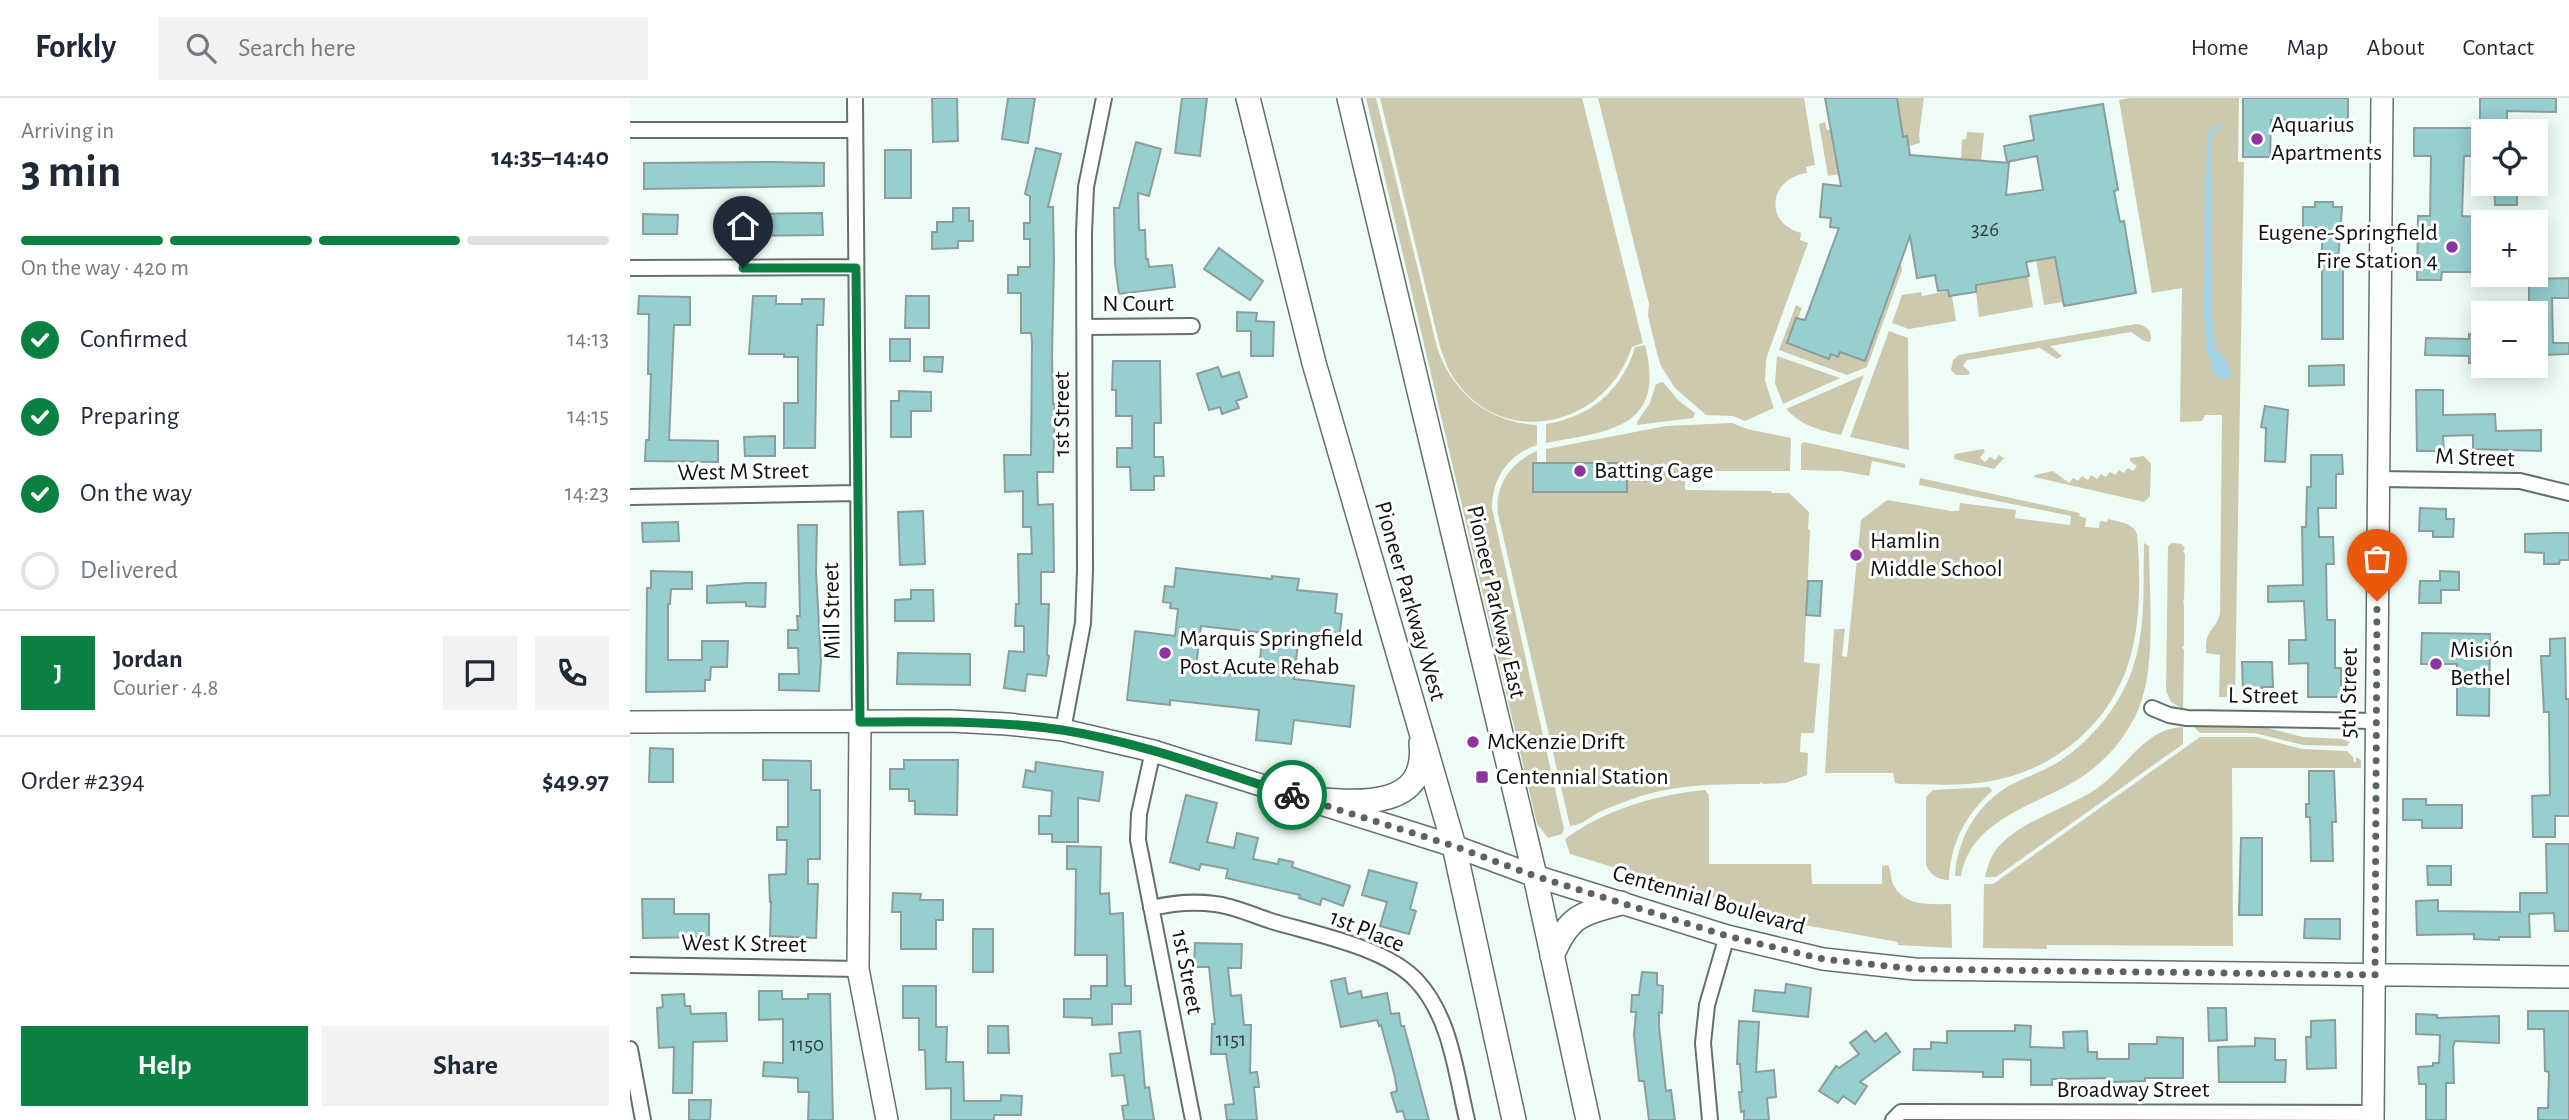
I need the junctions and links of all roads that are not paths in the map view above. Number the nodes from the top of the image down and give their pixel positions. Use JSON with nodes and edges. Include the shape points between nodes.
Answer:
{"nodes":[{"id":1,"x":855,"y":98,"type":"edge"},
{"id":2,"x":1104,"y":98,"type":"edge"},
{"id":3,"x":1248,"y":98,"type":"edge"},
{"id":4,"x":1349,"y":98,"type":"edge"},
{"id":5,"x":2382,"y":98,"type":"edge"},
{"id":6,"x":630,"y":130,"type":"edge"},
{"id":7,"x":855,"y":130,"type":"junction"},
{"id":8,"x":630,"y":268,"type":"edge"},
{"id":9,"x":856,"y":268,"type":"junction"},
{"id":10,"x":1192,"y":326,"type":"dead end"},
{"id":11,"x":1085,"y":327,"type":"junction"},
{"id":12,"x":2378,"y":479,"type":"junction"},
{"id":13,"x":2569,"y":493,"type":"edge"},
{"id":14,"x":857,"y":494,"type":"junction"},
{"id":15,"x":630,"y":497,"type":"edge"},
{"id":16,"x":2151,"y":708,"type":"dead end"},
{"id":17,"x":2375,"y":721,"type":"junction"},
{"id":18,"x":630,"y":722,"type":"edge"},
{"id":19,"x":860,"y":722,"type":"junction"},
{"id":20,"x":1419,"y":726,"type":"junction"},
{"id":21,"x":1062,"y":730,"type":"junction"},
{"id":22,"x":1153,"y":751,"type":"junction"},
{"id":23,"x":1299,"y":797,"type":"junction"},
{"id":24,"x":1454,"y":846,"type":"junction"},
{"id":25,"x":1535,"y":876,"type":"junction"},
{"id":26,"x":1620,"y":903,"type":"junction"},
{"id":27,"x":1151,"y":908,"type":"junction"},
{"id":28,"x":1727,"y":936,"type":"junction"},
{"id":29,"x":1552,"y":956,"type":"junction"},
{"id":30,"x":630,"y":965,"type":"edge"},
{"id":31,"x":858,"y":968,"type":"junction"},
{"id":32,"x":2375,"y":975,"type":"junction"},
{"id":33,"x":2569,"y":977,"type":"edge"},
{"id":34,"x":630,"y":1049,"type":"edge"},
{"id":35,"x":2132,"y":1117,"type":"edge"},
{"id":36,"x":2373,"y":1117,"type":"edge"},
{"id":37,"x":1894,"y":1118,"type":"edge"},
{"id":38,"x":643,"y":1120,"type":"edge"},
{"id":39,"x":887,"y":1120,"type":"edge"},
{"id":40,"x":1193,"y":1120,"type":"edge"},
{"id":41,"x":1467,"y":1120,"type":"edge"},
{"id":42,"x":1514,"y":1120,"type":"edge"},
{"id":43,"x":1588,"y":1120,"type":"edge"},
{"id":44,"x":1710,"y":1120,"type":"edge"}],
"edges":[{"from":1,"to":7,"type":"street","name":"Mill Street"},
{"from":2,"to":11,"type":"street","name":"1st Street","via":[[1086,187]]},
{"from":3,"to":20,"type":"main road","name":"Pioneer Parkway West","via":[[1314,363]]},
{"from":4,"to":25,"type":"main road","name":"Pioneer Parkway East"},
{"from":5,"to":12,"type":"main road","name":"5th Street"},
{"from":6,"to":7,"type":"street"},
{"from":7,"to":9,"type":"street","name":"Mill Street"},
{"from":8,"to":9,"type":"street"},
{"from":9,"to":14,"type":"street","name":"Mill Street"},
{"from":10,"to":11,"type":"street","name":"N Court"},
{"from":11,"to":21,"type":"street","name":"1st Street","via":[[1083,623]]},
{"from":12,"to":13,"type":"street","name":"M Street","via":[[2520,481]]},
{"from":12,"to":17,"type":"main road","name":"5th Street"},
{"from":14,"to":15,"type":"street","name":"West M Street"},
{"from":14,"to":19,"type":"street","name":"Mill Street"},
{"from":16,"to":17,"type":"street","name":"L Street","via":[[2187,718]]},
{"from":17,"to":32,"type":"main road","name":"5th Street"},
{"from":18,"to":19,"type":"main road","name":"Centennial Boulevard"},
{"from":19,"to":21,"type":"main road","name":"Centennial Boulevard","via":[[962,722]]},
{"from":19,"to":31,"type":"main road","name":"Mill Street"},
{"from":20,"to":23,"type":"main road","via":[[1419,770],[1395,796],[1362,801]]},
{"from":20,"to":24,"type":"main road","name":"Pioneer Parkway West"},
{"from":21,"to":22,"type":"main road","name":"Centennial Boulevard"},
{"from":22,"to":23,"type":"main road","name":"Centennial Boulevard"},
{"from":22,"to":27,"type":"street","name":"1st Street","via":[[1138,840]]},
{"from":23,"to":24,"type":"main road","name":"Centennial Boulevard"},
{"from":24,"to":25,"type":"main road","name":"Centennial Boulevard"},
{"from":24,"to":42,"type":"main road","name":"Pioneer Parkway West"},
{"from":25,"to":26,"type":"main road","name":"Centennial Boulevard"},
{"from":25,"to":29,"type":"main road","name":"Pioneer Parkway East"},
{"from":26,"to":28,"type":"main road","name":"Centennial Boulevard"},
{"from":26,"to":29,"type":"main road","via":[[1569,923]]},
{"from":27,"to":40,"type":"street","name":"1st Street"},
{"from":27,"to":41,"type":"street","name":"1st Place","via":[[1179,902],[1216,904],[1393,963],[1416,980],[1437,1008]]},
{"from":28,"to":32,"type":"main road","name":"Centennial Boulevard","via":[[1823,959],[1915,969]]},
{"from":28,"to":44,"type":"street","via":[[1707,1005],[1703,1043]]},
{"from":29,"to":43,"type":"main road","name":"Pioneer Parkway East"},
{"from":30,"to":31,"type":"street","name":"West K Street"},
{"from":31,"to":39,"type":"main road","name":"Mill Street"},
{"from":32,"to":33,"type":"main road","name":"Centennial Boulevard"},
{"from":32,"to":36,"type":"main road","name":"5th Street"},
{"from":34,"to":38,"type":"street"},
{"from":35,"to":36,"type":"street","name":"Broadway Street"},
{"from":35,"to":37,"type":"street","name":"Broadway Street","via":[[1901,1112]]}]}
